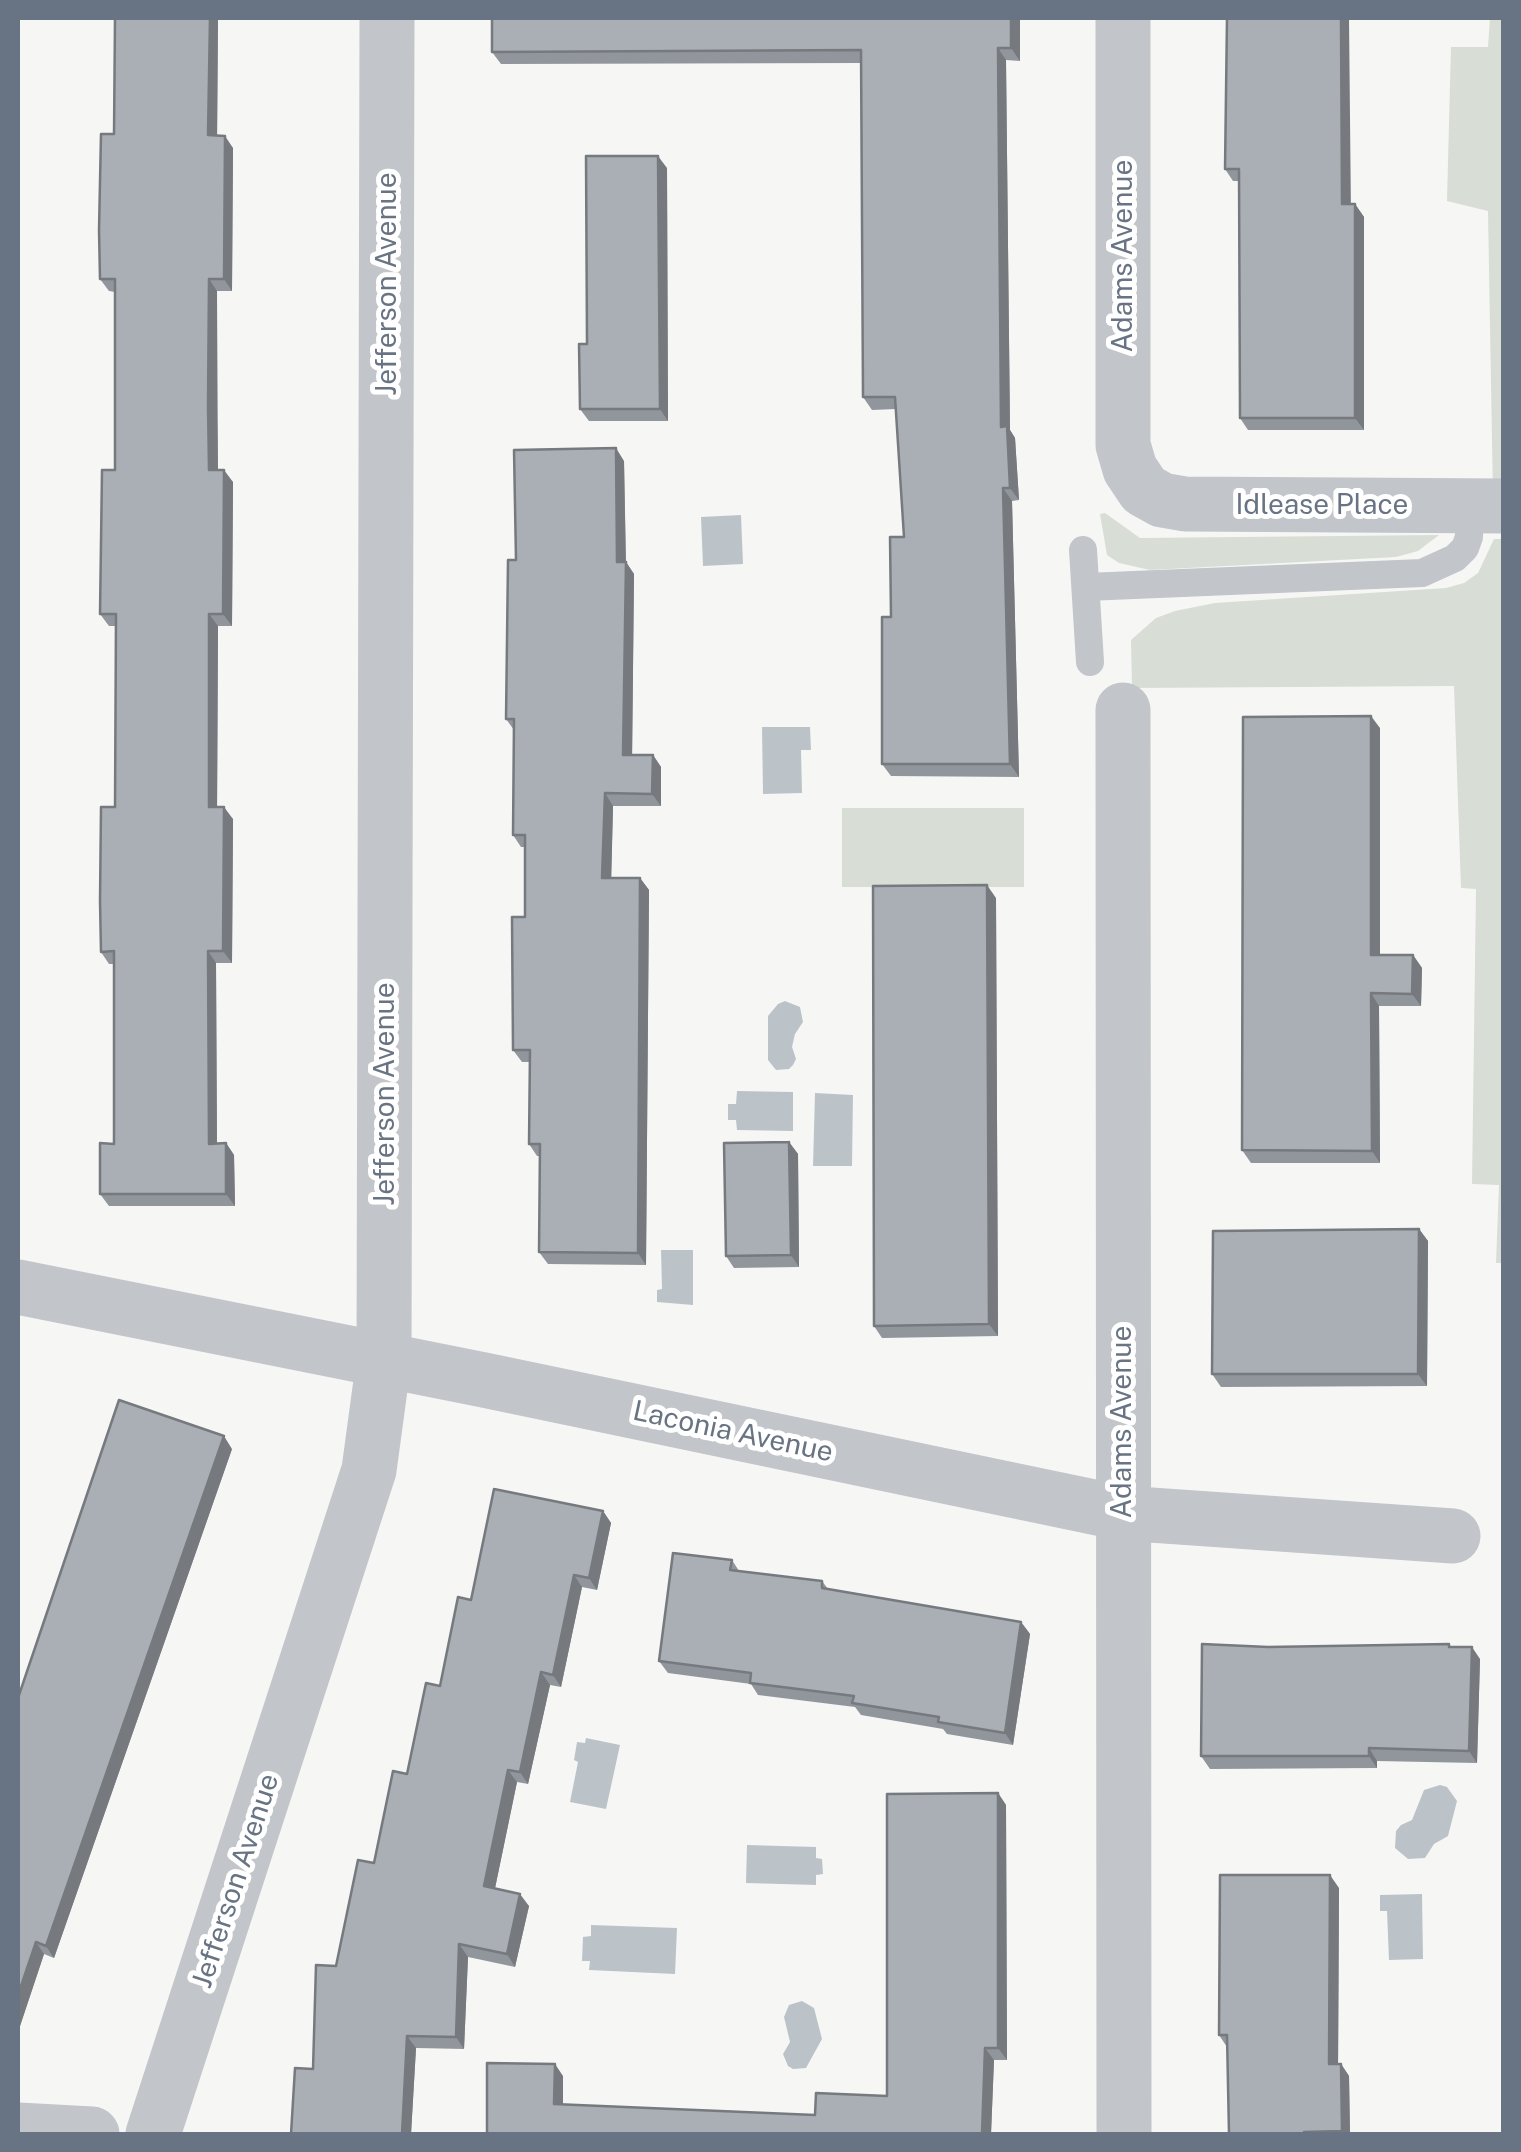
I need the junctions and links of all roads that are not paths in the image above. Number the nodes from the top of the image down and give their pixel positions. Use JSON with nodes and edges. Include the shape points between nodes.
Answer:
{"nodes":[{"id":1,"x":387,"y":18,"type":"edge"},
{"id":2,"x":1124,"y":18,"type":"edge"},
{"id":3,"x":1144,"y":490,"type":"joint"},
{"id":4,"x":1486,"y":506,"type":"edge"},
{"id":5,"x":1083,"y":550,"type":"dead end"},
{"id":6,"x":1086,"y":587,"type":"junction"},
{"id":7,"x":1090,"y":662,"type":"dead end"},
{"id":8,"x":1122,"y":710,"type":"dead end"},
{"id":9,"x":18,"y":1287,"type":"edge"},
{"id":10,"x":384,"y":1360,"type":"junction"},
{"id":11,"x":1122,"y":1513,"type":"junction"},
{"id":12,"x":1454,"y":1536,"type":"dead end"},
{"id":13,"x":18,"y":2130,"type":"edge"},
{"id":14,"x":92,"y":2134,"type":"edge"},
{"id":15,"x":153,"y":2134,"type":"edge"},
{"id":16,"x":1124,"y":2134,"type":"edge"}],
"edges":[{"from":1,"to":10,"type":"street","name":"Jefferson Avenue"},
{"from":2,"to":3,"type":"street","name":"Adams Avenue","via":[[1123,445]]},
{"from":3,"to":4,"type":"street","name":"Idlease Place","via":[[1184,504]]},
{"from":4,"to":6,"type":"lane","via":[[1465,548],[1422,572]]},
{"from":5,"to":6,"type":"lane"},
{"from":6,"to":7,"type":"lane"},
{"from":8,"to":11,"type":"street","name":"Adams Avenue"},
{"from":9,"to":10,"type":"street","name":"Laconia Avenue"},
{"from":10,"to":11,"type":"street","name":"Laconia Avenue"},
{"from":10,"to":15,"type":"street","name":"Jefferson Avenue","via":[[370,1470]]},
{"from":11,"to":12,"type":"street","name":"Laconia Avenue"},
{"from":11,"to":16,"type":"street","name":"Adams Avenue"},
{"from":13,"to":14,"type":"street"}]}
